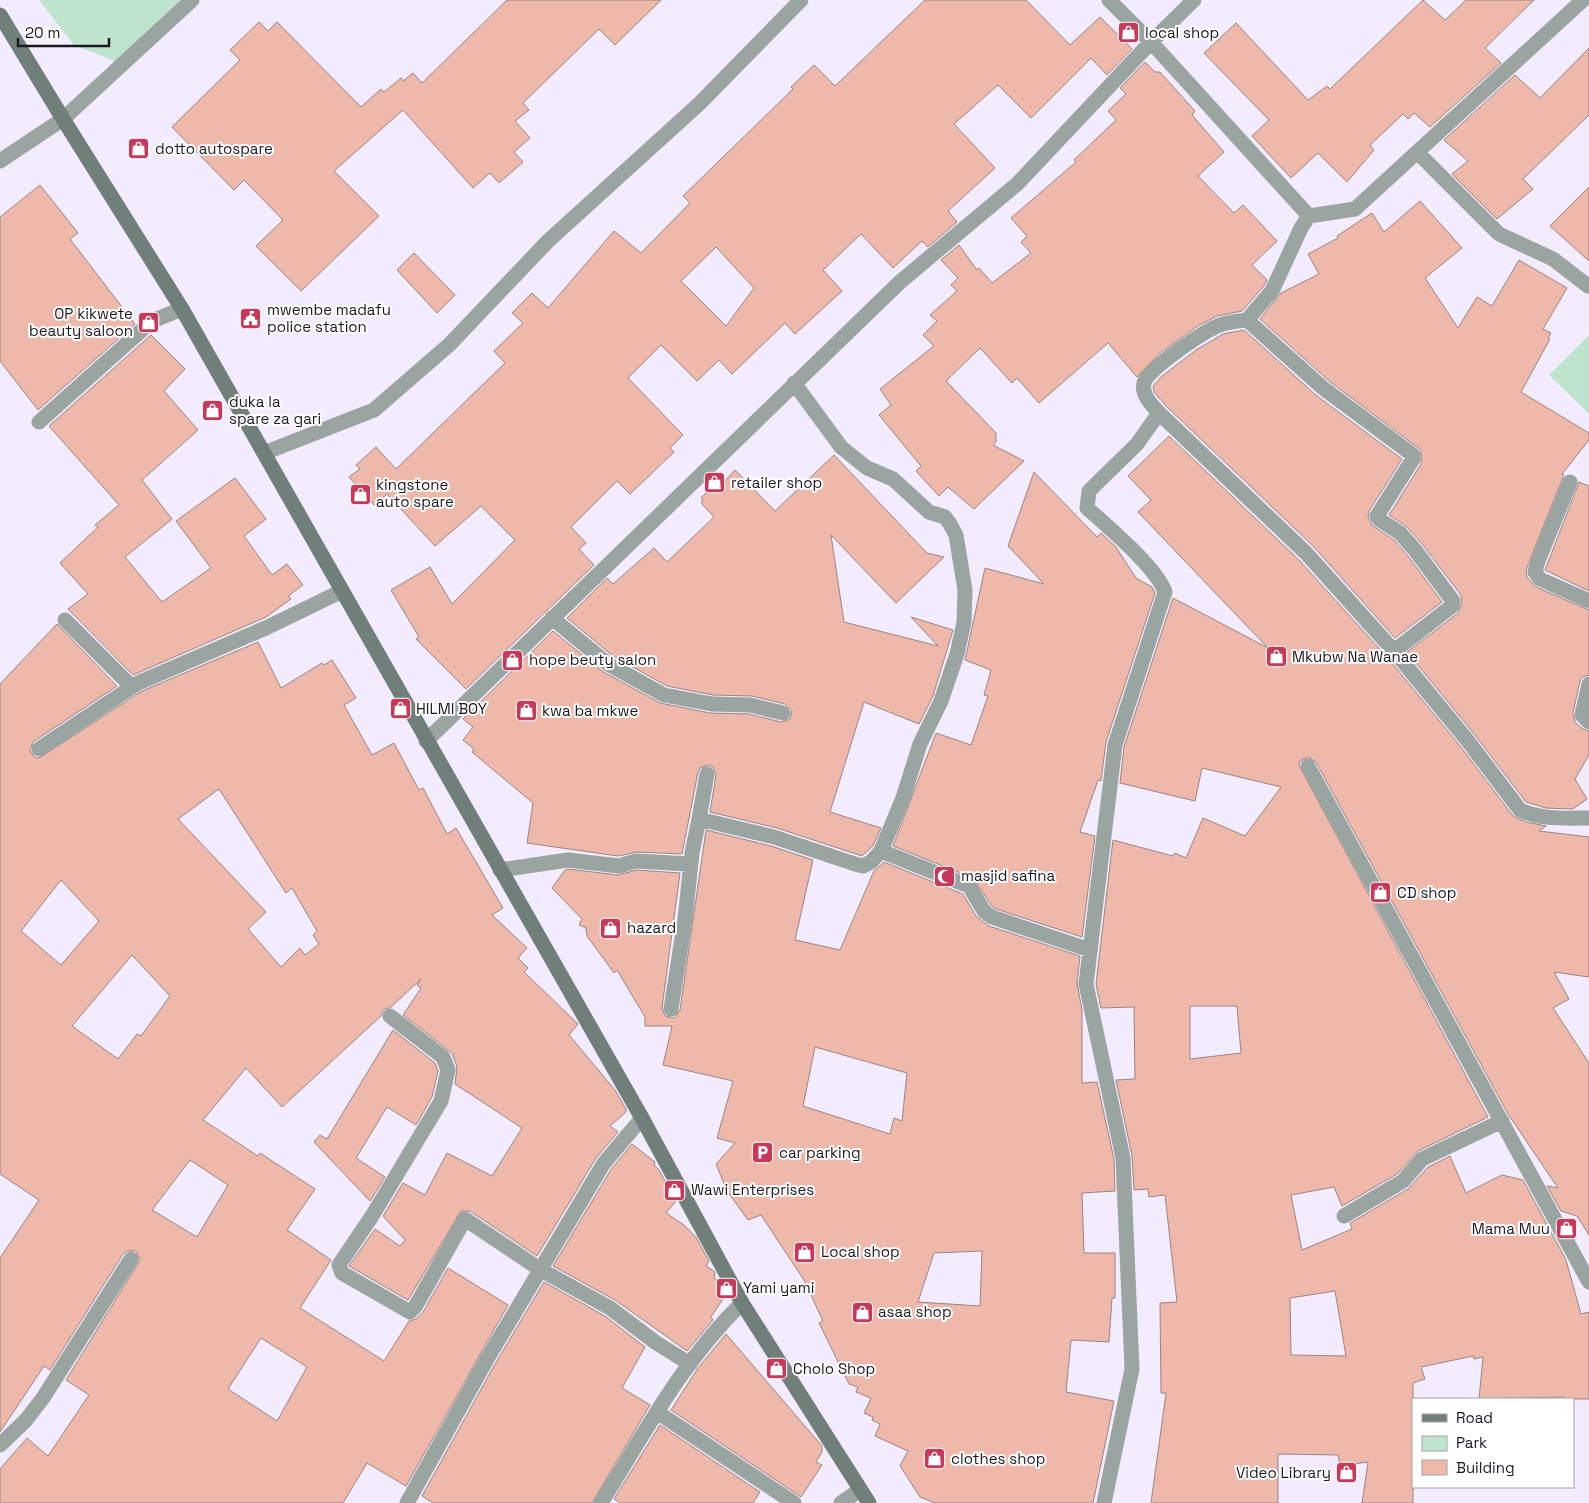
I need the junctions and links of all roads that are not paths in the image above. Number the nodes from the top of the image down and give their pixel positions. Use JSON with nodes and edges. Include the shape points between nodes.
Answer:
{"nodes":[{"id":1,"x":192,"y":0,"type":"edge"},
{"id":2,"x":800,"y":0,"type":"edge"},
{"id":3,"x":1109,"y":0,"type":"edge"},
{"id":4,"x":1194,"y":0,"type":"edge"},
{"id":5,"x":1583,"y":0,"type":"edge"},
{"id":6,"x":0,"y":14,"type":"edge"},
{"id":7,"x":1151,"y":42,"type":"junction"},
{"id":8,"x":62,"y":119,"type":"junction"},
{"id":9,"x":1416,"y":152,"type":"junction"},
{"id":10,"x":0,"y":161,"type":"edge"},
{"id":11,"x":1309,"y":216,"type":"junction"},
{"id":12,"x":1588,"y":286,"type":"dead end"},
{"id":13,"x":182,"y":309,"type":"junction"},
{"id":14,"x":1247,"y":320,"type":"junction"},
{"id":15,"x":794,"y":383,"type":"junction"},
{"id":16,"x":1159,"y":413,"type":"junction"},
{"id":17,"x":39,"y":422,"type":"dead end"},
{"id":18,"x":264,"y":453,"type":"junction"},
{"id":19,"x":1570,"y":482,"type":"dead end"},
{"id":20,"x":342,"y":591,"type":"junction"},
{"id":21,"x":1589,"y":601,"type":"edge"},
{"id":22,"x":552,"y":618,"type":"junction"},
{"id":23,"x":65,"y":620,"type":"dead end"},
{"id":24,"x":1394,"y":651,"type":"junction"},
{"id":25,"x":1589,"y":684,"type":"edge"},
{"id":26,"x":132,"y":688,"type":"junction"},
{"id":27,"x":783,"y":714,"type":"dead end"},
{"id":28,"x":1589,"y":722,"type":"edge"},
{"id":29,"x":426,"y":741,"type":"junction"},
{"id":30,"x":39,"y":749,"type":"dead end"},
{"id":31,"x":1308,"y":766,"type":"dead end"},
{"id":32,"x":707,"y":774,"type":"dead end"},
{"id":33,"x":1589,"y":818,"type":"edge"},
{"id":34,"x":699,"y":819,"type":"junction"},
{"id":35,"x":880,"y":851,"type":"junction"},
{"id":36,"x":690,"y":864,"type":"junction"},
{"id":37,"x":500,"y":870,"type":"junction"},
{"id":38,"x":1090,"y":950,"type":"junction"},
{"id":39,"x":671,"y":1009,"type":"dead end"},
{"id":40,"x":390,"y":1016,"type":"dead end"},
{"id":41,"x":642,"y":1118,"type":"junction"},
{"id":42,"x":1502,"y":1121,"type":"junction"},
{"id":43,"x":1344,"y":1216,"type":"dead end"},
{"id":44,"x":131,"y":1259,"type":"dead end"},
{"id":45,"x":541,"y":1270,"type":"junction"},
{"id":46,"x":1589,"y":1282,"type":"edge"},
{"id":47,"x":742,"y":1303,"type":"junction"},
{"id":48,"x":690,"y":1364,"type":"junction"},
{"id":49,"x":657,"y":1412,"type":"junction"},
{"id":50,"x":0,"y":1445,"type":"edge"},
{"id":51,"x":860,"y":1490,"type":"junction"},
{"id":52,"x":407,"y":1503,"type":"edge"},
{"id":53,"x":601,"y":1503,"type":"edge"},
{"id":54,"x":794,"y":1503,"type":"edge"},
{"id":55,"x":841,"y":1503,"type":"edge"},
{"id":56,"x":869,"y":1503,"type":"edge"},
{"id":57,"x":1104,"y":1503,"type":"edge"}],
"edges":[{"from":1,"to":8,"type":"street"},
{"from":2,"to":18,"type":"street","via":[[699,104],[548,241],[450,344],[374,410]]},
{"from":3,"to":7,"type":"street"},
{"from":4,"to":7,"type":"street"},
{"from":5,"to":9,"type":"street"},
{"from":6,"to":8,"type":"main road"},
{"from":7,"to":11,"type":"street"},
{"from":7,"to":15,"type":"street","via":[[1017,184],[900,282]]},
{"from":8,"to":10,"type":"street"},
{"from":8,"to":13,"type":"main road"},
{"from":9,"to":11,"type":"street","via":[[1354,208]]},
{"from":9,"to":12,"type":"street","via":[[1499,234],[1552,259]]},
{"from":11,"to":14,"type":"street","via":[[1272,291]]},
{"from":13,"to":17,"type":"street","via":[[152,322]]},
{"from":13,"to":18,"type":"main road"},
{"from":14,"to":16,"type":"street","via":[[1220,325],[1191,341],[1149,374],[1144,383],[1144,393]]},
{"from":14,"to":24,"type":"street","via":[[1322,388],[1413,454],[1378,516],[1400,533],[1453,601],[1452,606]]},
{"from":15,"to":22,"type":"street"},
{"from":15,"to":35,"type":"street","via":[[841,447],[866,468],[893,479],[929,512],[945,517],[956,535],[965,590],[964,622],[957,654]]},
{"from":16,"to":24,"type":"street","via":[[1306,553]]},
{"from":16,"to":38,"type":"street","via":[[1137,444],[1089,491],[1087,499],[1087,508],[1162,583],[1165,592],[1115,745]]},
{"from":18,"to":20,"type":"main road"},
{"from":19,"to":21,"type":"street","via":[[1535,572],[1540,579]]},
{"from":20,"to":26,"type":"street"},
{"from":20,"to":29,"type":"main road"},
{"from":22,"to":27,"type":"street","via":[[608,664],[664,695],[712,704],[750,705]]},
{"from":22,"to":29,"type":"street"},
{"from":23,"to":26,"type":"street"},
{"from":24,"to":33,"type":"street","via":[[1520,810],[1531,816]]},
{"from":25,"to":28,"type":"street","via":[[1582,715]]},
{"from":26,"to":30,"type":"street"},
{"from":29,"to":37,"type":"main road"},
{"from":31,"to":42,"type":"street"},
{"from":32,"to":34,"type":"street"},
{"from":34,"to":35,"type":"street","via":[[774,837],[863,866]]},
{"from":34,"to":36,"type":"street"},
{"from":35,"to":38,"type":"street","via":[[969,886],[984,911],[992,917]]},
{"from":36,"to":37,"type":"street","via":[[636,861],[619,866],[568,860]]},
{"from":36,"to":39,"type":"street"},
{"from":37,"to":41,"type":"main road"},
{"from":38,"to":57,"type":"street","via":[[1086,984],[1123,1158],[1132,1369]]},
{"from":40,"to":45,"type":"street","via":[[443,1057],[448,1070],[441,1101],[339,1269],[368,1290],[410,1312],[416,1307],[464,1219]]},
{"from":41,"to":45,"type":"street","via":[[604,1163]]},
{"from":41,"to":47,"type":"main road"},
{"from":42,"to":43,"type":"street","via":[[1422,1159],[1403,1181]]},
{"from":42,"to":46,"type":"street"},
{"from":44,"to":50,"type":"street","via":[[43,1398]]},
{"from":45,"to":48,"type":"street","via":[[610,1308]]},
{"from":45,"to":52,"type":"street","via":[[487,1358]]},
{"from":47,"to":48,"type":"street"},
{"from":47,"to":51,"type":"main road"},
{"from":48,"to":49,"type":"street"},
{"from":49,"to":53,"type":"street"},
{"from":49,"to":54,"type":"street"},
{"from":51,"to":55,"type":"street"},
{"from":51,"to":56,"type":"main road"}]}
